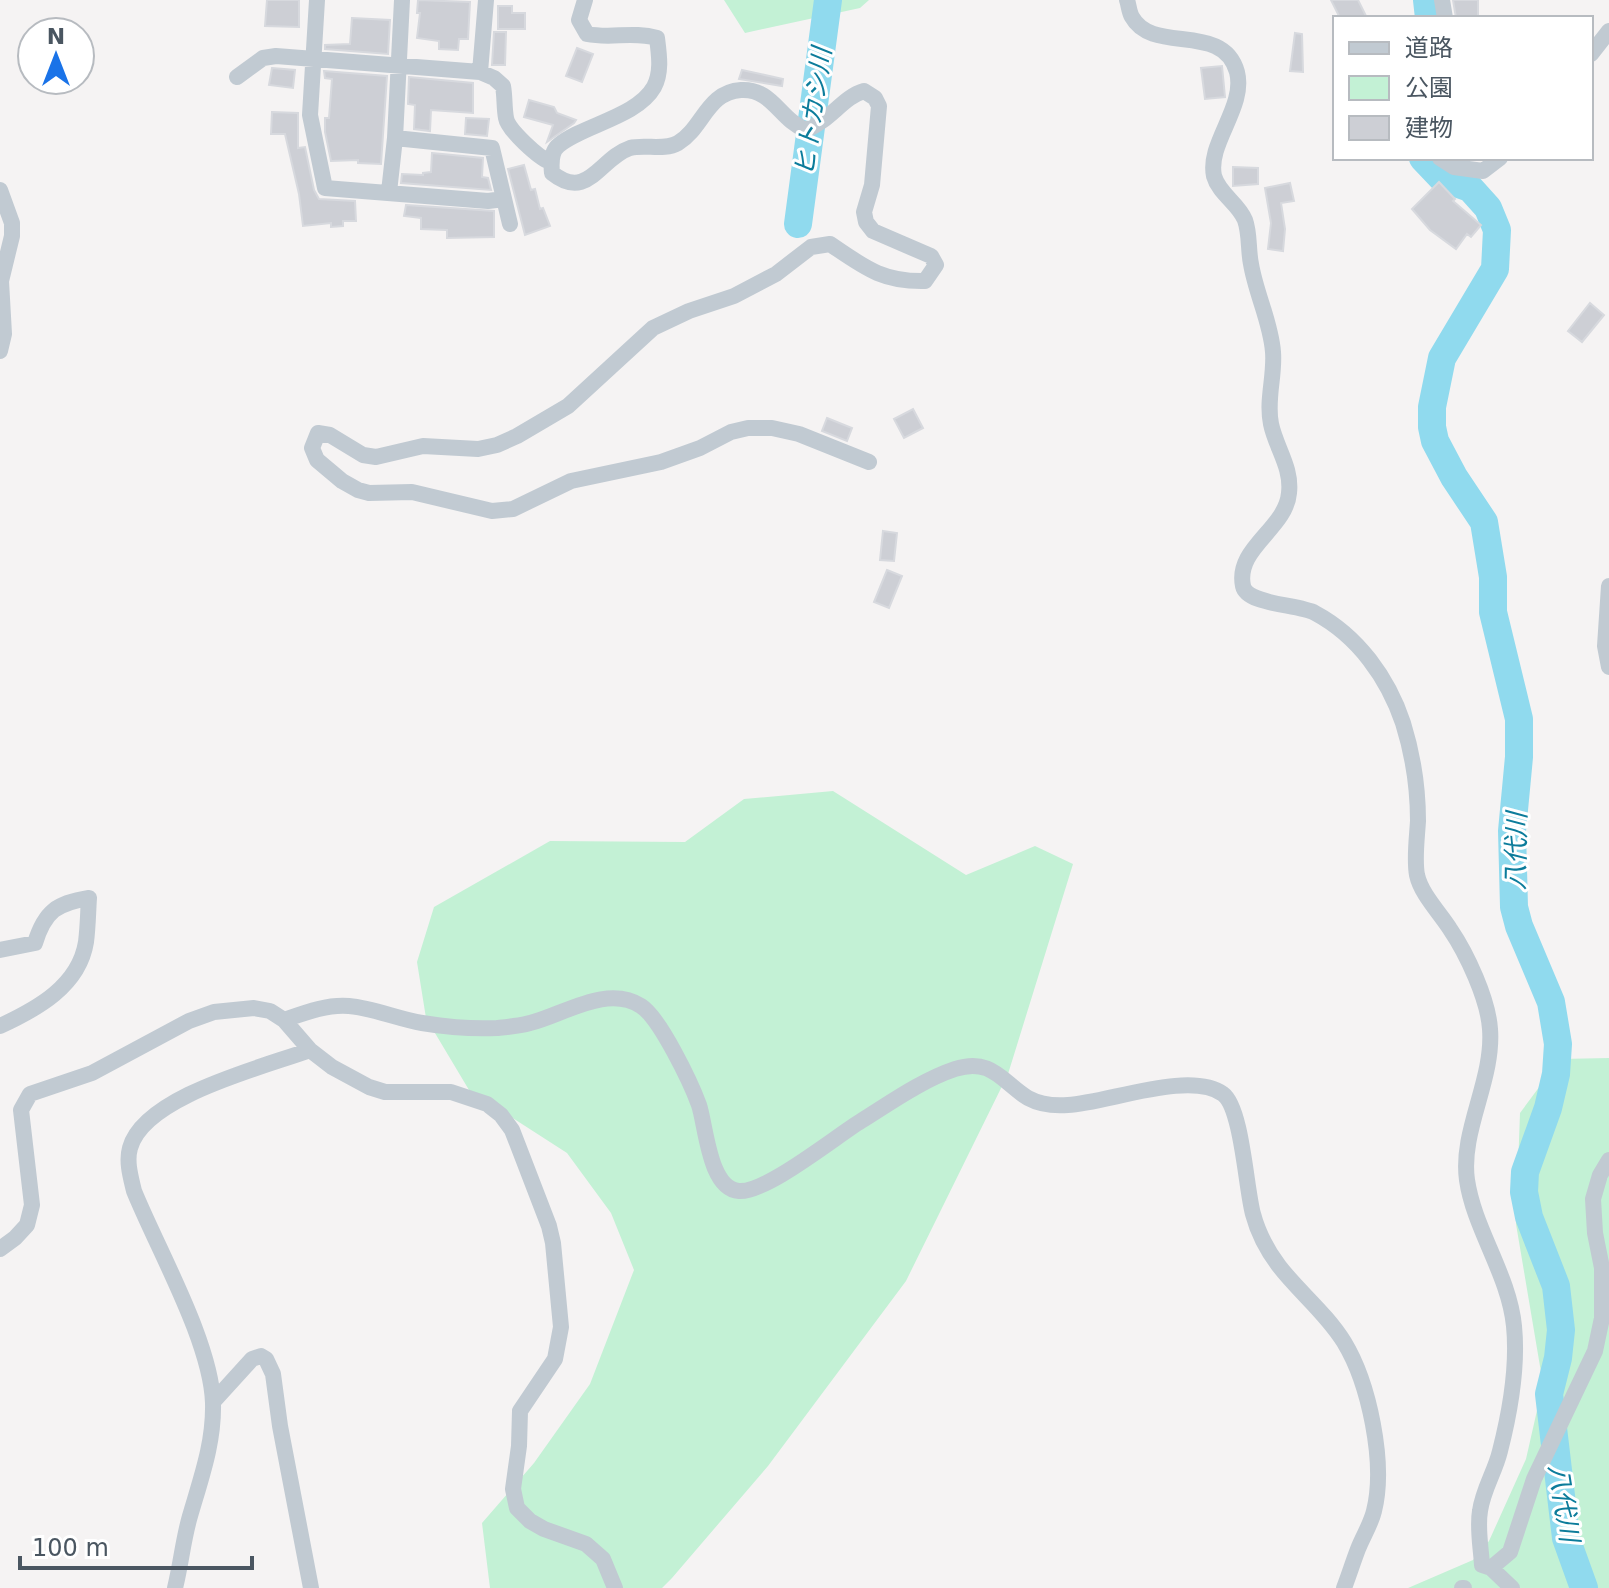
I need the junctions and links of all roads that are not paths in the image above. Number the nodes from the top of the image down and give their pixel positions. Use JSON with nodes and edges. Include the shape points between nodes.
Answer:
{"nodes":[{"id":1,"x":317,"y":0,"type":"edge"},
{"id":2,"x":402,"y":0,"type":"edge"},
{"id":3,"x":486,"y":0,"type":"edge"},
{"id":4,"x":585,"y":0,"type":"edge"},
{"id":5,"x":1127,"y":0,"type":"edge"},
{"id":6,"x":1609,"y":31,"type":"edge"},
{"id":7,"x":1593,"y":51,"type":"edge"},
{"id":8,"x":313,"y":60,"type":"junction"},
{"id":9,"x":398,"y":65,"type":"junction"},
{"id":10,"x":480,"y":72,"type":"junction"},
{"id":11,"x":237,"y":77,"type":"dead end"},
{"id":12,"x":395,"y":138,"type":"junction"},
{"id":13,"x":1443,"y":160,"type":"edge"},
{"id":14,"x":1497,"y":160,"type":"edge"},
{"id":15,"x":550,"y":162,"type":"junction"},
{"id":16,"x":0,"y":190,"type":"edge"},
{"id":17,"x":389,"y":192,"type":"junction"},
{"id":18,"x":504,"y":199,"type":"junction"},
{"id":19,"x":510,"y":224,"type":"dead end"},
{"id":20,"x":0,"y":351,"type":"edge"},
{"id":21,"x":869,"y":462,"type":"dead end"},
{"id":22,"x":1609,"y":586,"type":"edge"},
{"id":23,"x":1609,"y":667,"type":"edge"},
{"id":24,"x":0,"y":950,"type":"edge"},
{"id":25,"x":284,"y":1020,"type":"junction"},
{"id":26,"x":0,"y":1026,"type":"edge"},
{"id":27,"x":310,"y":1050,"type":"junction"},
{"id":28,"x":1609,"y":1160,"type":"edge"},
{"id":29,"x":0,"y":1249,"type":"edge"},
{"id":30,"x":213,"y":1402,"type":"junction"},
{"id":31,"x":1491,"y":1568,"type":"junction"},
{"id":32,"x":175,"y":1588,"type":"edge"},
{"id":33,"x":311,"y":1588,"type":"edge"},
{"id":34,"x":615,"y":1588,"type":"edge"},
{"id":35,"x":1344,"y":1588,"type":"edge"},
{"id":36,"x":1512,"y":1588,"type":"edge"}],
"edges":[{"from":1,"to":8,"type":"street"},
{"from":2,"to":9,"type":"street"},
{"from":3,"to":10,"type":"street"},
{"from":4,"to":15,"type":"street","via":[[579,20],[587,34],[605,38],[640,33],[657,38],[660,64],[654,87],[636,105],[557,146]]},
{"from":5,"to":31,"type":"street","via":[[1133,20],[1152,34],[1218,47],[1237,72],[1235,101],[1213,163],[1215,179],[1247,225],[1250,263],[1273,347],[1271,425],[1287,464],[1290,488],[1287,508],[1255,547],[1243,572],[1243,590],[1267,602],[1314,612],[1343,632],[1384,679],[1410,745],[1418,795],[1417,875],[1455,935],[1484,999],[1489,1057],[1466,1154],[1466,1178],[1514,1325],[1513,1383],[1499,1456],[1479,1512],[1482,1565]]},
{"from":6,"to":7,"type":"street"},
{"from":8,"to":9,"type":"street"},
{"from":8,"to":11,"type":"street","via":[[263,58]]},
{"from":8,"to":17,"type":"street","via":[[310,115],[325,188]]},
{"from":9,"to":10,"type":"street"},
{"from":9,"to":12,"type":"street"},
{"from":10,"to":15,"type":"street","via":[[503,86],[506,121],[513,130]]},
{"from":12,"to":17,"type":"street"},
{"from":12,"to":18,"type":"street","via":[[492,148]]},
{"from":13,"to":14,"type":"street","via":[[1483,171]]},
{"from":15,"to":21,"type":"street","via":[[552,173],[563,182],[577,183],[629,148],[676,145],[722,94],[763,93],[806,130],[864,91],[879,106],[866,222],[873,231],[931,256],[936,265],[925,281],[906,281],[873,273],[830,244],[811,247],[734,296],[653,328],[568,406],[497,445],[423,446],[376,457],[318,433],[312,448],[317,460],[342,481],[369,493],[412,492],[492,511],[513,509],[571,481],[661,462],[748,428],[799,434]]},
{"from":16,"to":20,"type":"street","via":[[12,223],[1,281]]},
{"from":17,"to":18,"type":"street"},
{"from":18,"to":19,"type":"street"},
{"from":22,"to":23,"type":"street"},
{"from":24,"to":26,"type":"street","via":[[35,943],[41,922],[63,902],[89,898],[86,945],[67,982],[52,998]]},
{"from":25,"to":27,"type":"street"},
{"from":25,"to":29,"type":"street","via":[[254,1008],[214,1012],[92,1073],[30,1094],[21,1110],[32,1205],[27,1225]]},
{"from":25,"to":35,"type":"street","via":[[348,1006],[422,1023],[498,1028],[601,1000],[627,1000],[656,1018],[701,1108],[709,1154],[721,1177],[739,1191],[765,1185],[860,1121],[959,1068],[984,1066],[1028,1098],[1063,1106],[1172,1087],[1222,1093],[1236,1121],[1264,1245],[1343,1341],[1365,1393],[1377,1492],[1374,1514]]},
{"from":27,"to":30,"type":"street","via":[[174,1103],[144,1126],[129,1149],[134,1191],[191,1322]]},
{"from":27,"to":34,"type":"street","via":[[332,1067],[385,1092],[451,1092],[479,1100],[512,1130],[551,1235],[561,1327],[555,1359],[520,1411],[513,1489],[517,1508],[544,1529],[586,1544],[603,1559]]},
{"from":28,"to":31,"type":"street","via":[[1593,1199],[1602,1268],[1602,1318],[1595,1351],[1534,1479],[1510,1552]]},
{"from":30,"to":32,"type":"street","via":[[212,1441]]},
{"from":30,"to":33,"type":"street","via":[[252,1359],[266,1359]]},
{"from":31,"to":36,"type":"street"}]}
